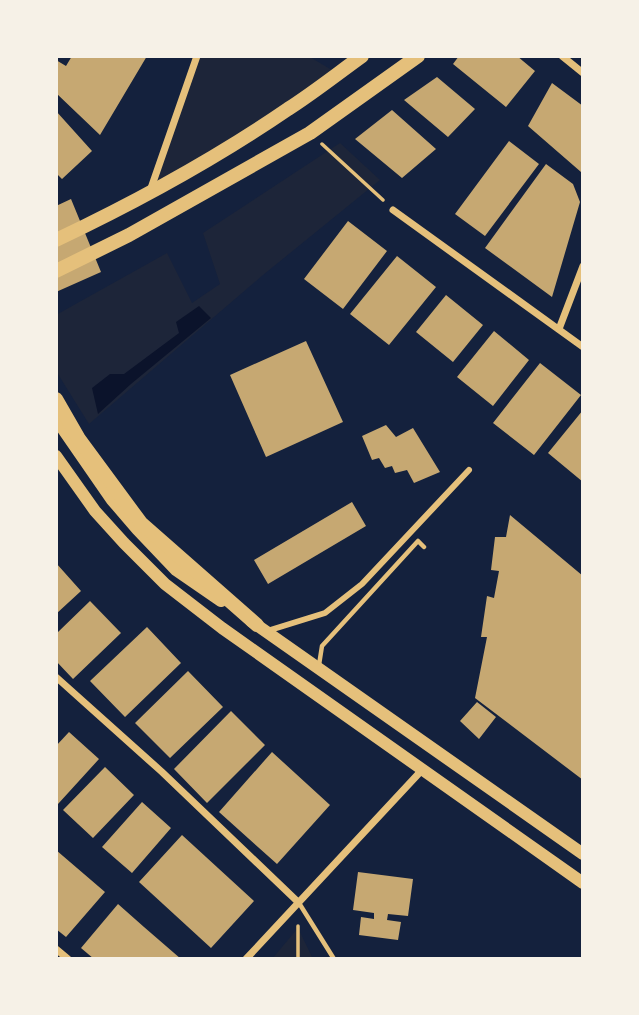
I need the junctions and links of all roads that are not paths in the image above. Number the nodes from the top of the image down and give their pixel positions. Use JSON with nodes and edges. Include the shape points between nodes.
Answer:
{"nodes":[{"id":1,"x":197,"y":56,"type":"edge"},
{"id":2,"x":362,"y":56,"type":"edge"},
{"id":3,"x":418,"y":56,"type":"edge"},
{"id":4,"x":562,"y":56,"type":"edge"},
{"id":5,"x":583,"y":73,"type":"edge"},
{"id":6,"x":149,"y":192,"type":"junction"},
{"id":7,"x":393,"y":210,"type":"road end"},
{"id":8,"x":56,"y":240,"type":"edge"},
{"id":9,"x":583,"y":267,"type":"edge"},
{"id":10,"x":56,"y":271,"type":"edge"},
{"id":11,"x":559,"y":329,"type":"junction"},
{"id":12,"x":583,"y":347,"type":"edge"},
{"id":13,"x":56,"y":399,"type":"edge"},
{"id":14,"x":56,"y":419,"type":"edge"},
{"id":15,"x":56,"y":456,"type":"edge"},
{"id":16,"x":469,"y":470,"type":"dead end"},
{"id":17,"x":424,"y":547,"type":"dead end"},
{"id":18,"x":261,"y":628,"type":"junction"},
{"id":19,"x":318,"y":669,"type":"junction"},
{"id":20,"x":56,"y":677,"type":"edge"},
{"id":21,"x":422,"y":770,"type":"junction"},
{"id":22,"x":583,"y":854,"type":"edge"},
{"id":23,"x":583,"y":883,"type":"edge"},
{"id":24,"x":298,"y":902,"type":"junction"},
{"id":25,"x":56,"y":949,"type":"edge"},
{"id":26,"x":68,"y":959,"type":"edge"},
{"id":27,"x":246,"y":959,"type":"edge"},
{"id":28,"x":334,"y":959,"type":"edge"}],
"edges":[{"from":1,"to":6,"type":"street"},
{"from":2,"to":6,"type":"main road","via":[[289,109]]},
{"from":3,"to":10,"type":"main road","via":[[310,133]]},
{"from":4,"to":5,"type":"street"},
{"from":6,"to":8,"type":"main road"},
{"from":7,"to":11,"type":"street"},
{"from":9,"to":11,"type":"street"},
{"from":11,"to":12,"type":"street"},
{"from":13,"to":18,"type":"main road","via":[[79,439],[141,523]]},
{"from":14,"to":18,"type":"main road","via":[[112,500],[176,570]]},
{"from":15,"to":21,"type":"main road","via":[[95,511],[165,584]]},
{"from":16,"to":18,"type":"street","via":[[362,584],[324,613]]},
{"from":17,"to":19,"type":"lane","via":[[418,541],[322,646]]},
{"from":18,"to":19,"type":"main road"},
{"from":19,"to":22,"type":"main road"},
{"from":20,"to":24,"type":"street"},
{"from":21,"to":23,"type":"main road"},
{"from":21,"to":24,"type":"street"},
{"from":24,"to":27,"type":"street"},
{"from":24,"to":28,"type":"lane"},
{"from":25,"to":26,"type":"street"}]}
